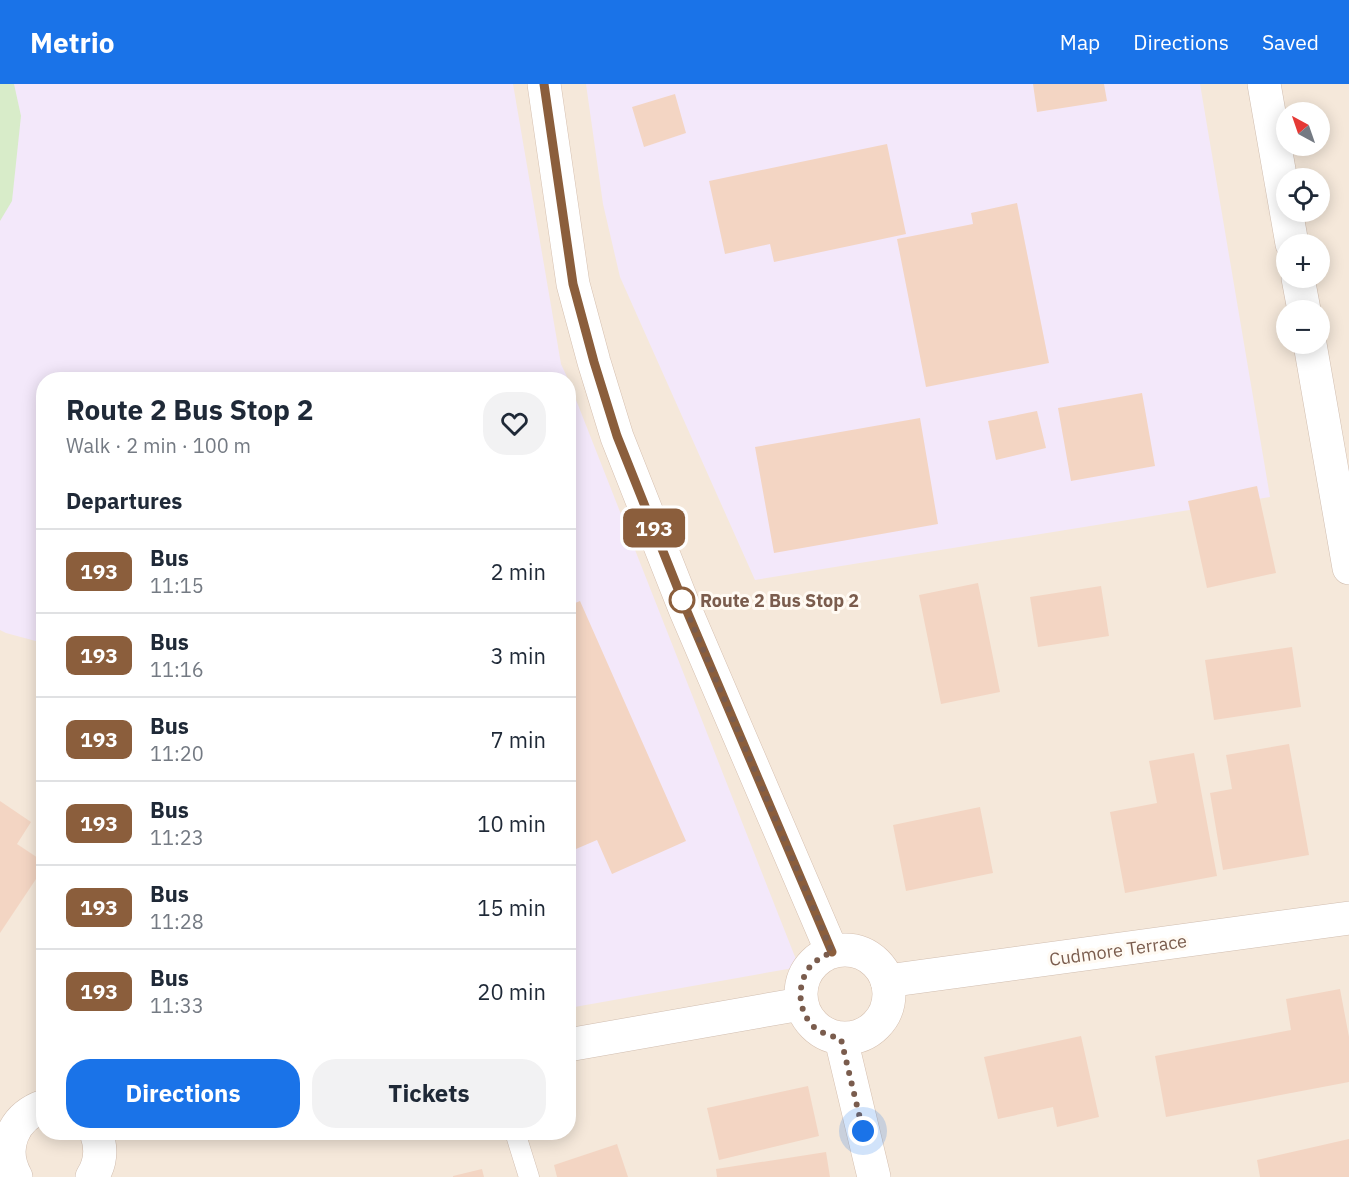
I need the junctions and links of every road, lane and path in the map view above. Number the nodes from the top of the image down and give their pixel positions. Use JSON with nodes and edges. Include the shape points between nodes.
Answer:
{"nodes":[{"id":1,"x":544,"y":84,"type":"edge"},
{"id":2,"x":1264,"y":84,"type":"edge"},
{"id":3,"x":1290,"y":234,"type":"edge"},
{"id":4,"x":1312,"y":354,"type":"edge"},
{"id":5,"x":1349,"y":568,"type":"edge"},
{"id":6,"x":1349,"y":918,"type":"edge"},
{"id":7,"x":832,"y":952,"type":"junction"},
{"id":8,"x":887,"y":981,"type":"junction"},
{"id":9,"x":801,"y":1004,"type":"junction"},
{"id":10,"x":841,"y":1039,"type":"junction"},
{"id":11,"x":576,"y":1045,"type":"edge"},
{"id":12,"x":21,"y":1110,"type":"edge"},
{"id":13,"x":99,"y":1140,"type":"edge"},
{"id":14,"x":517,"y":1140,"type":"edge"},
{"id":15,"x":12,"y":1175,"type":"edge"},
{"id":16,"x":92,"y":1177,"type":"edge"},
{"id":17,"x":529,"y":1177,"type":"edge"},
{"id":18,"x":874,"y":1177,"type":"edge"}],
"edges":[{"from":1,"to":7,"type":"main road","via":[[573,284],[617,436]]},
{"from":2,"to":3,"type":"main road"},
{"from":4,"to":5,"type":"main road"},
{"from":6,"to":8,"type":"main road","name":"Cudmore Terrace"},
{"from":7,"to":8,"type":"main road","via":[[860,952],[881,969]]},
{"from":7,"to":9,"type":"main road","via":[[810,966],[804,978]]},
{"from":8,"to":10,"type":"main road","via":[[889,995],[879,1022],[869,1032]]},
{"from":9,"to":10,"type":"main road","via":[[815,1028]]},
{"from":9,"to":11,"type":"main road"},
{"from":10,"to":18,"type":"main road"},
{"from":12,"to":15,"type":"main road","via":[[8,1144]]},
{"from":13,"to":16,"type":"main road","via":[[100,1156]]},
{"from":14,"to":17,"type":"lane"}]}
